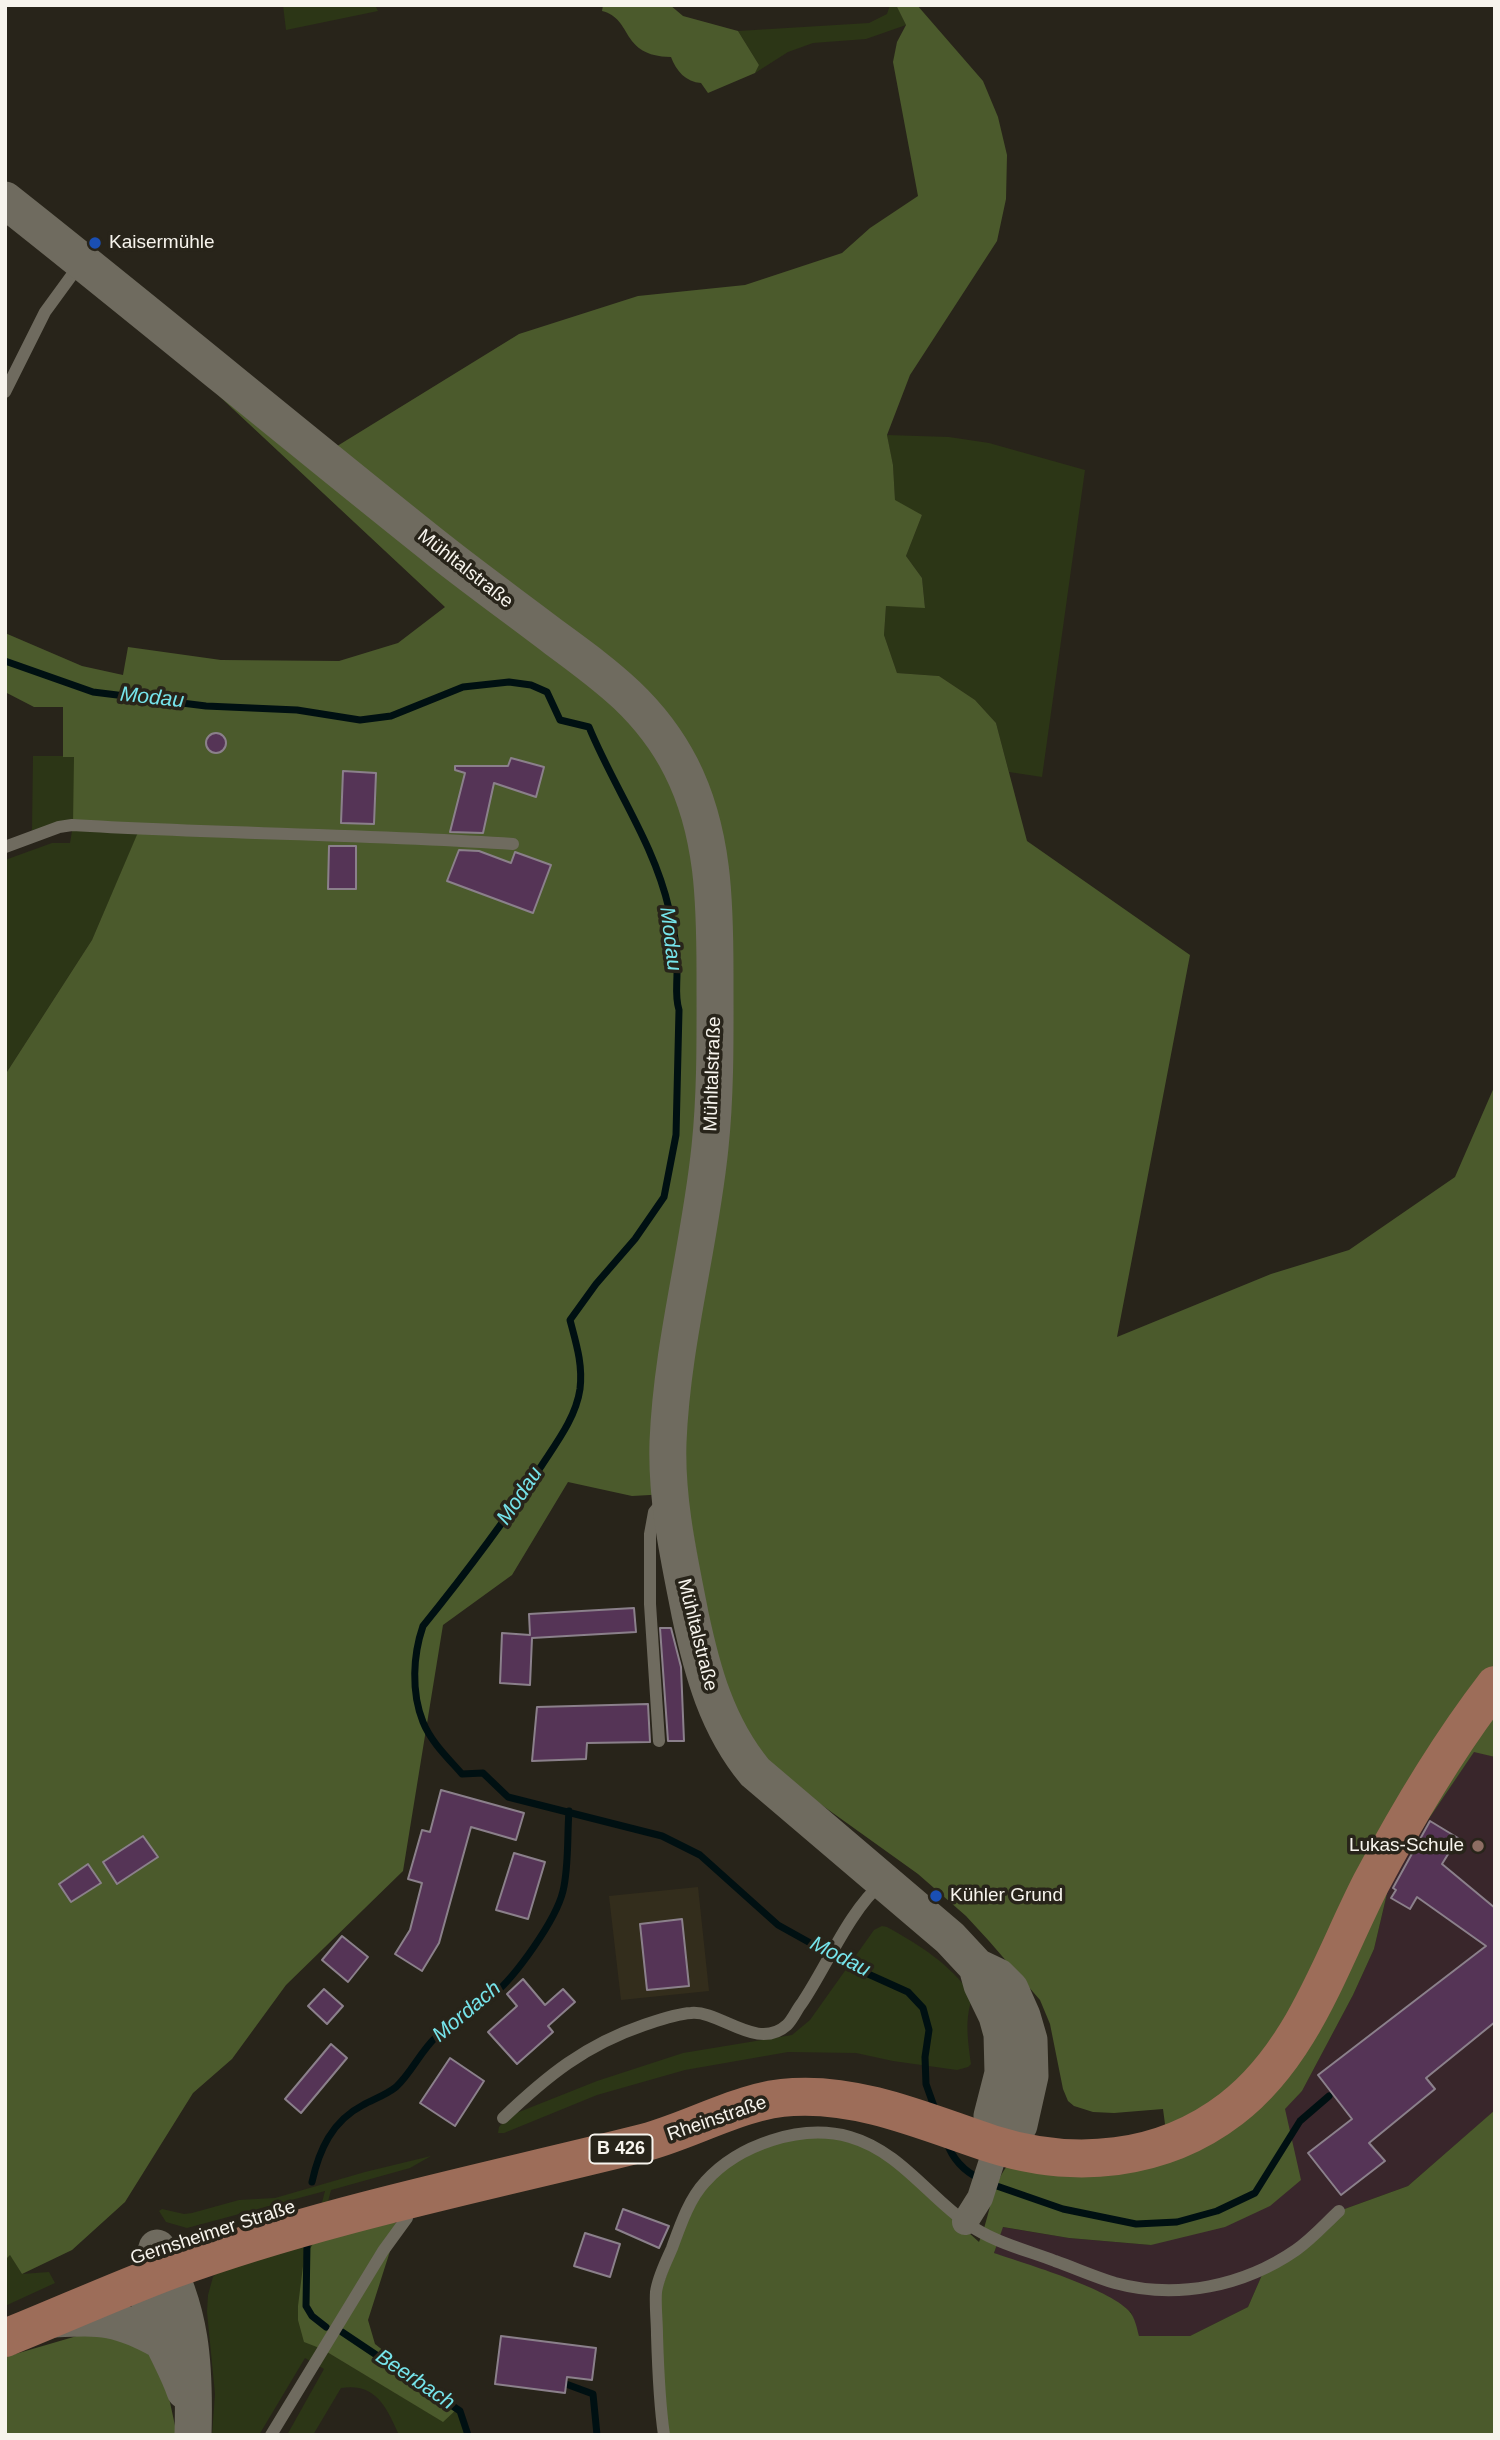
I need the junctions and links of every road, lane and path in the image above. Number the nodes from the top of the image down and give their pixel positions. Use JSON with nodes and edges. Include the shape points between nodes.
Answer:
{"nodes":[{"id":1,"x":5,"y":201,"type":"edge"},
{"id":2,"x":82,"y":261,"type":"junction"},
{"id":3,"x":5,"y":392,"type":"edge"},
{"id":4,"x":513,"y":844,"type":"dead end"},
{"id":5,"x":5,"y":847,"type":"edge"},
{"id":6,"x":670,"y":1493,"type":"junction"},
{"id":7,"x":1495,"y":1685,"type":"edge"},
{"id":8,"x":659,"y":1741,"type":"dead end"},
{"id":9,"x":876,"y":1888,"type":"junction"},
{"id":10,"x":970,"y":2125,"type":"junction"},
{"id":11,"x":510,"y":2134,"type":"junction"},
{"id":12,"x":397,"y":2201,"type":"junction"},
{"id":13,"x":1339,"y":2211,"type":"dead end"},
{"id":14,"x":965,"y":2222,"type":"junction"},
{"id":15,"x":158,"y":2266,"type":"junction"},
{"id":16,"x":51,"y":2319,"type":"junction"},
{"id":17,"x":5,"y":2320,"type":"edge"},
{"id":18,"x":5,"y":2338,"type":"edge"},
{"id":19,"x":162,"y":2341,"type":"junction"},
{"id":20,"x":193,"y":2427,"type":"edge"},
{"id":21,"x":271,"y":2435,"type":"edge"},
{"id":22,"x":664,"y":2435,"type":"edge"}],
"edges":[{"from":1,"to":2,"type":"street","name":"Mühltalstraße"},
{"from":2,"to":3,"type":"lane","via":[[45,312]]},
{"from":2,"to":6,"type":"street","name":"Mühltalstraße","via":[[458,566],[607,676],[642,707],[680,764],[698,804],[710,856],[715,910],[715,1072],[710,1149],[676,1357],[668,1445]]},
{"from":4,"to":5,"type":"lane","via":[[72,825]]},
{"from":6,"to":8,"type":"lane","via":[[654,1512],[650,1534]]},
{"from":6,"to":9,"type":"street","name":"Mühltalstraße","via":[[699,1656],[723,1724],[755,1772]]},
{"from":7,"to":10,"type":"main road","number":"B 426","via":[[1414,1807],[1371,1883],[1301,2027],[1270,2073],[1231,2109],[1200,2130],[1161,2147],[1094,2159],[1038,2154]]},
{"from":9,"to":10,"type":"street","name":"Mühltalstraße","via":[[950,1938],[977,1967],[998,1977],[1010,1989],[1026,2028],[1031,2076]]},
{"from":9,"to":11,"type":"lane","via":[[787,2025],[757,2034],[694,2012],[634,2028],[566,2062]]},
{"from":10,"to":11,"type":"main road","name":"Rheinstraße","number":"B 426","via":[[838,2074],[735,2086],[626,2125]]},
{"from":10,"to":12,"type":"main road","name":"Rheinstraße","number":"B 426","via":[[845,2100],[769,2100],[655,2140]]},
{"from":10,"to":14,"type":"street","via":[[980,2198]]},
{"from":11,"to":12,"type":"main road","number":"B 426","via":[[443,2166]]},
{"from":12,"to":15,"type":"main road","name":"Gernsheimer Straße","number":"B 426"},
{"from":12,"to":21,"type":"lane","via":[[376,2262]]},
{"from":13,"to":14,"type":"lane","via":[[1297,2249],[1252,2275],[1216,2286],[1171,2290],[1114,2283],[982,2234]]},
{"from":14,"to":22,"type":"lane","via":[[905,2167],[850,2137],[817,2133],[790,2137],[739,2154],[697,2191],[654,2287]]},
{"from":15,"to":16,"type":"main road","name":"Gernsheimer Straße","number":"B 426"},
{"from":15,"to":17,"type":"main road","name":"Gernsheimer Straße","number":"B 426","via":[[86,2279]]},
{"from":15,"to":19,"type":"street","via":[[152,2311]]},
{"from":15,"to":20,"type":"street","via":[[182,2302],[188,2328]]},
{"from":16,"to":18,"type":"main road","name":"Gernsheimer Straße","number":"B 426"},
{"from":16,"to":19,"type":"street","via":[[114,2319]]},
{"from":19,"to":20,"type":"street","via":[[180,2377]]}]}
